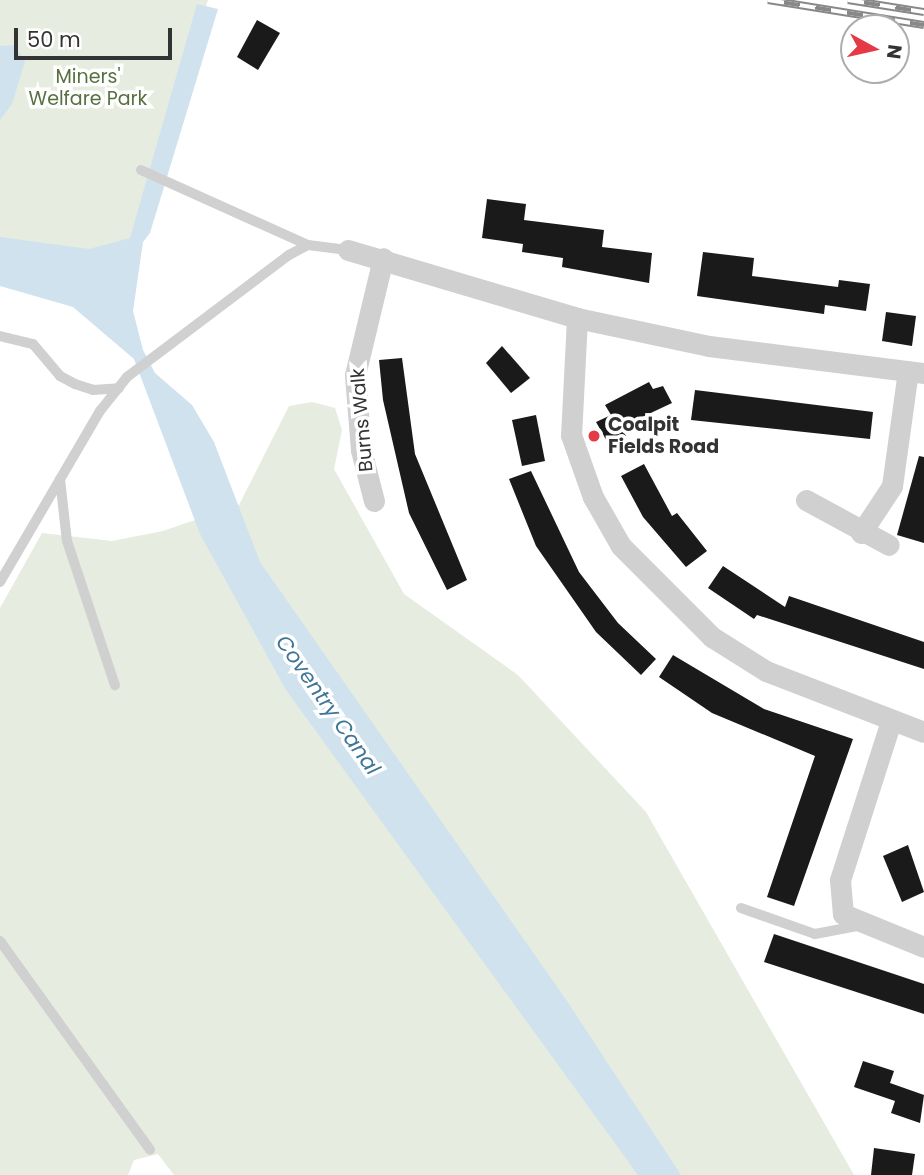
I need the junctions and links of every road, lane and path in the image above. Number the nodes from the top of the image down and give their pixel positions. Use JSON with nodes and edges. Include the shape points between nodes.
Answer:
{"nodes":[{"id":1,"x":141,"y":170,"type":"dead end"},
{"id":2,"x":308,"y":245,"type":"junction"},
{"id":3,"x":348,"y":250,"type":"joint"},
{"id":4,"x":383,"y":258,"type":"junction"},
{"id":5,"x":577,"y":318,"type":"junction"},
{"id":6,"x":0,"y":336,"type":"edge"},
{"id":7,"x":916,"y":372,"type":"edge"},
{"id":8,"x":118,"y":388,"type":"junction"},
{"id":9,"x":60,"y":479,"type":"junction"},
{"id":10,"x":806,"y":500,"type":"dead end"},
{"id":11,"x":374,"y":501,"type":"dead end"},
{"id":12,"x":860,"y":533,"type":"junction"},
{"id":13,"x":889,"y":545,"type":"dead end"},
{"id":14,"x":0,"y":582,"type":"edge"},
{"id":15,"x":115,"y":685,"type":"dead end"},
{"id":16,"x":891,"y":721,"type":"junction"},
{"id":17,"x":924,"y":732,"type":"edge"},
{"id":18,"x":741,"y":908,"type":"dead end"},
{"id":19,"x":862,"y":925,"type":"junction"},
{"id":20,"x":0,"y":940,"type":"edge"},
{"id":21,"x":924,"y":947,"type":"edge"},
{"id":22,"x":150,"y":1150,"type":"dead end"}],
"edges":[{"from":1,"to":2,"type":"lane","via":[[173,180]]},
{"from":2,"to":3,"type":"lane"},
{"from":2,"to":8,"type":"lane"},
{"from":3,"to":4,"type":"street"},
{"from":4,"to":5,"type":"street"},
{"from":4,"to":11,"type":"street","name":"Burns Walk","via":[[355,375],[361,450]]},
{"from":5,"to":7,"type":"street","via":[[709,346]]},
{"from":5,"to":16,"type":"street","via":[[571,435],[593,498],[621,546],[712,637],[766,671]]},
{"from":6,"to":8,"type":"lane","via":[[33,344],[60,376],[75,384],[93,390]]},
{"from":7,"to":12,"type":"street","via":[[892,486]]},
{"from":8,"to":9,"type":"lane"},
{"from":9,"to":14,"type":"lane"},
{"from":9,"to":15,"type":"lane","via":[[67,541]]},
{"from":10,"to":12,"type":"street"},
{"from":12,"to":13,"type":"street"},
{"from":16,"to":17,"type":"street"},
{"from":16,"to":19,"type":"street","via":[[840,880],[843,914]]},
{"from":18,"to":19,"type":"lane","via":[[816,934]]},
{"from":19,"to":21,"type":"street"},
{"from":20,"to":22,"type":"lane"}]}
